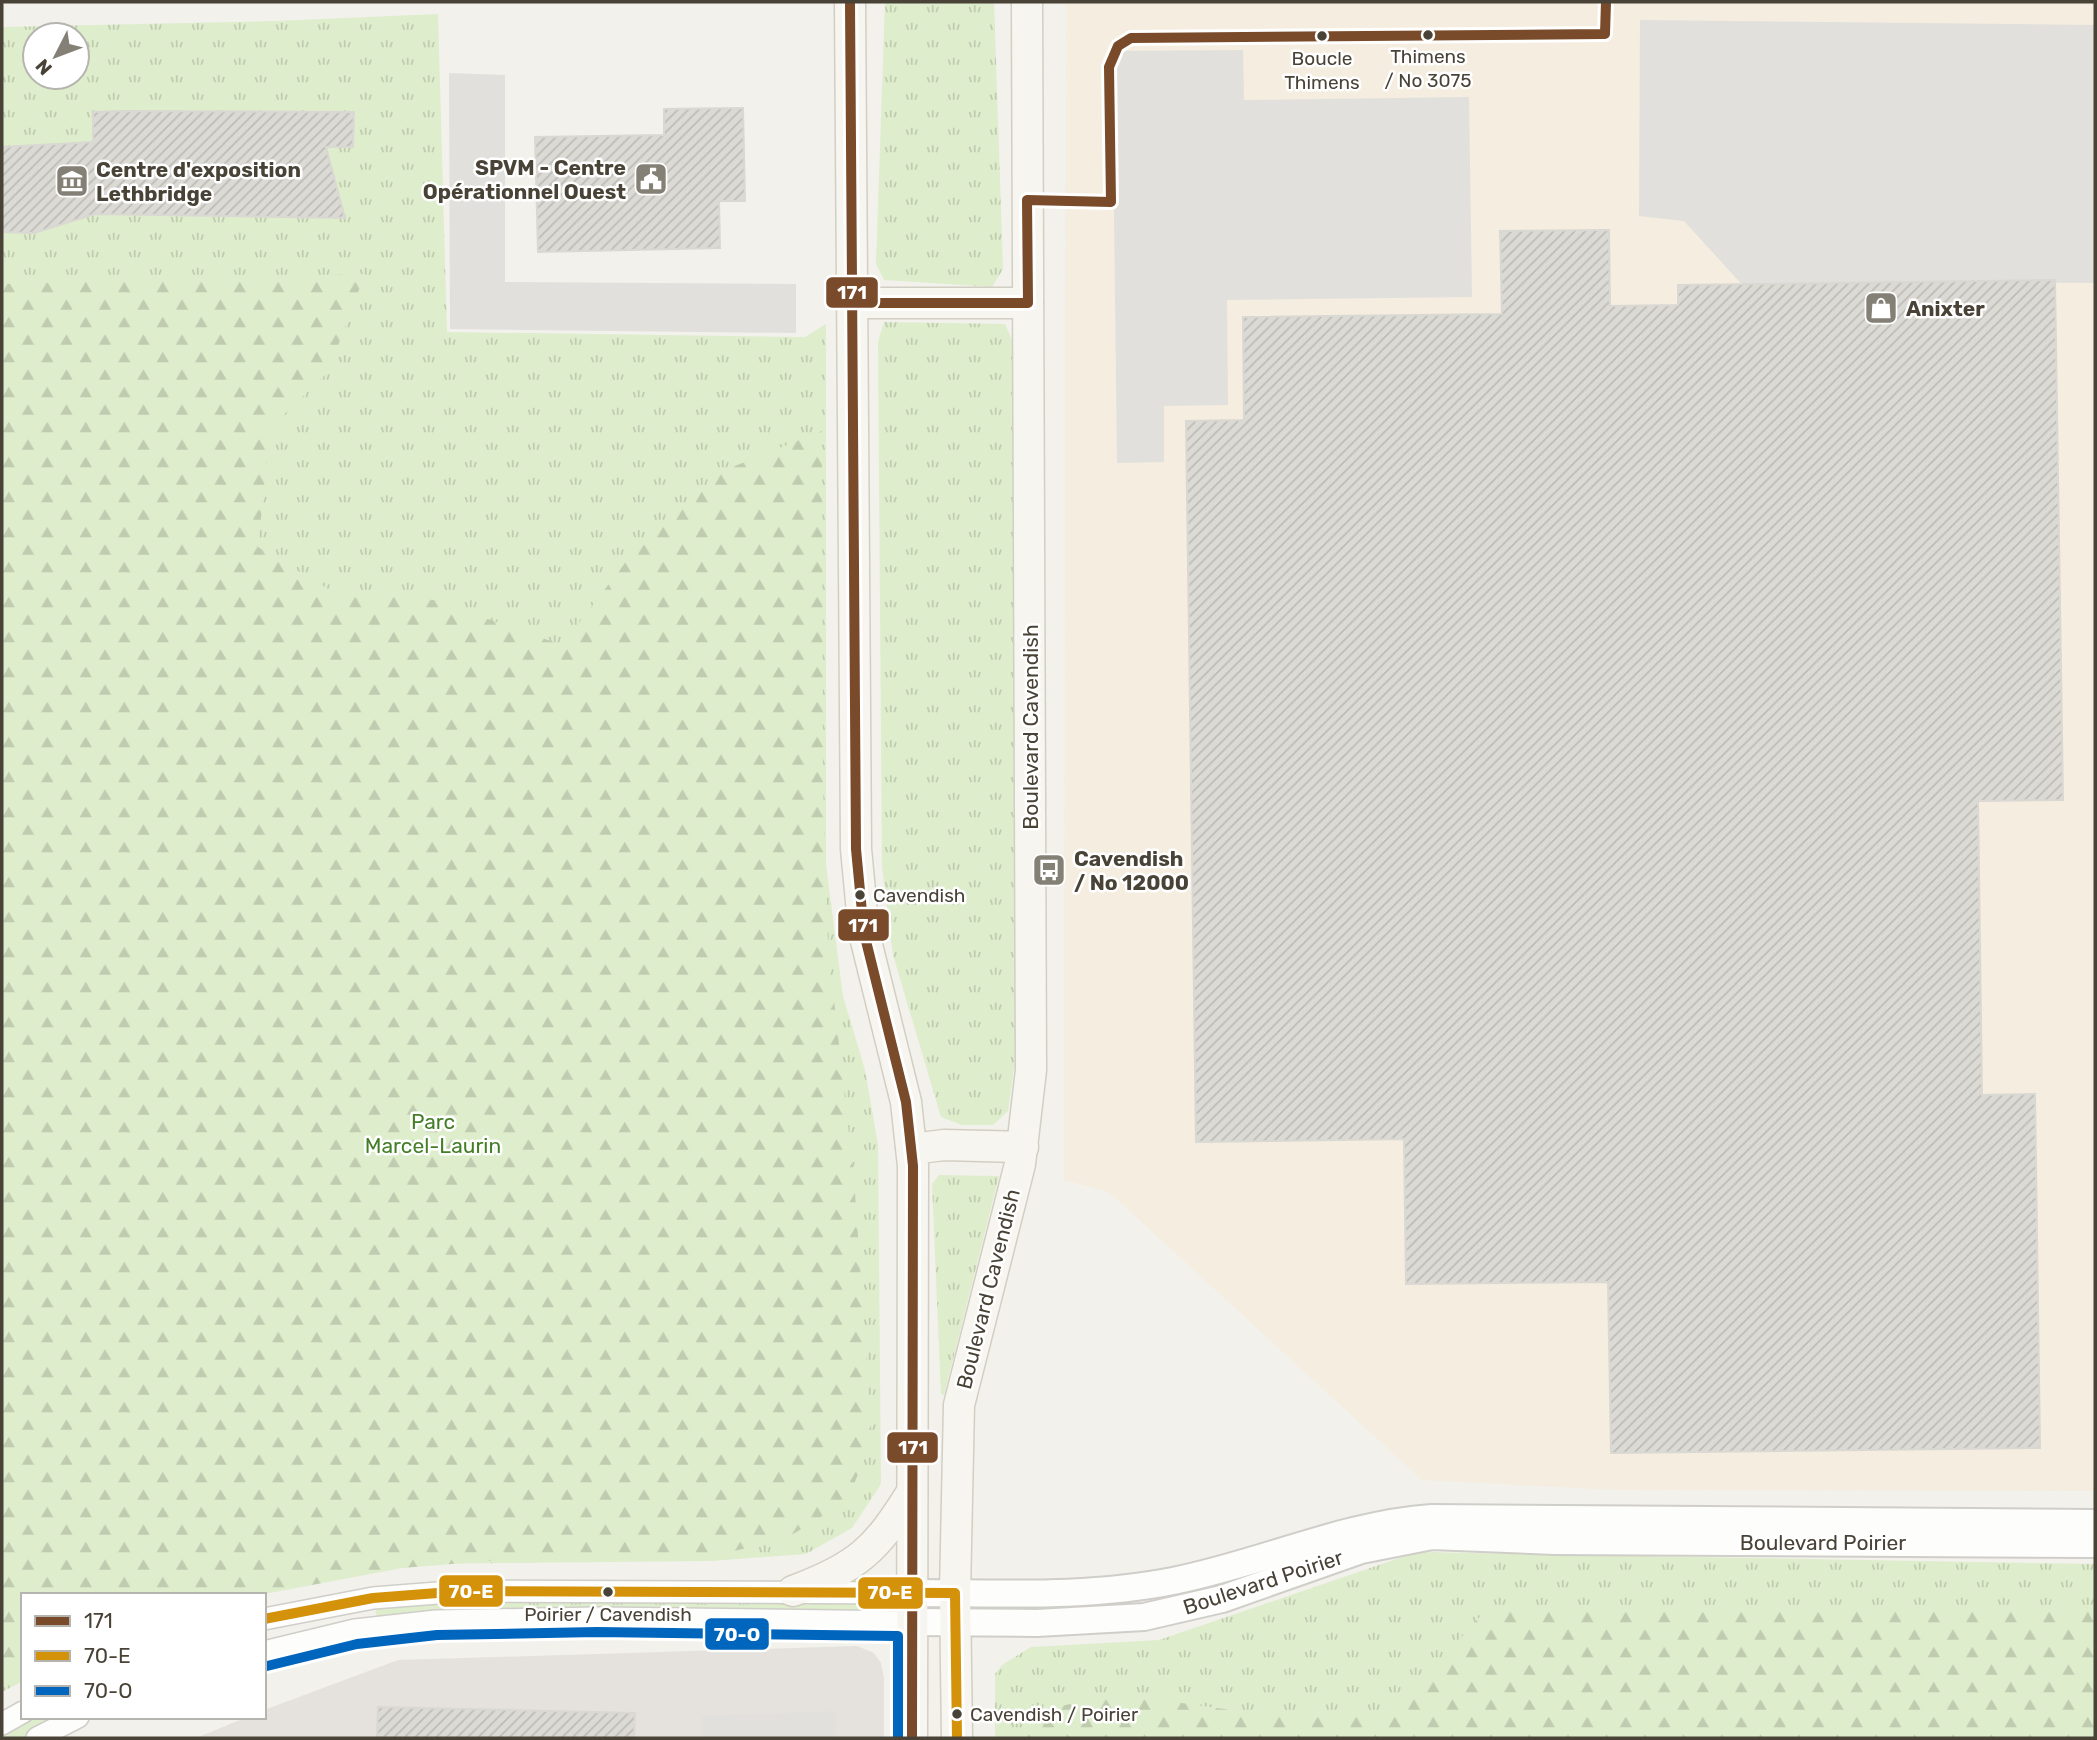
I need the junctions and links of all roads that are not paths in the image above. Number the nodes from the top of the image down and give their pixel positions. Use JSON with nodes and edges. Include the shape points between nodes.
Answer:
{"nodes":[{"id":1,"x":850,"y":2,"type":"edge"},
{"id":2,"x":1027,"y":2,"type":"edge"},
{"id":3,"x":851,"y":303,"type":"junction"},
{"id":4,"x":1028,"y":303,"type":"junction"},
{"id":5,"x":1023,"y":1147,"type":"junction"},
{"id":6,"x":912,"y":1149,"type":"junction"},
{"id":7,"x":912,"y":1491,"type":"junction"},
{"id":8,"x":2095,"y":1523,"type":"edge"},
{"id":9,"x":2095,"y":1544,"type":"edge"},
{"id":10,"x":793,"y":1591,"type":"junction"},
{"id":11,"x":955,"y":1593,"type":"junction"},
{"id":12,"x":912,"y":1607,"type":"junction"},
{"id":13,"x":266,"y":1619,"type":"edge"},
{"id":14,"x":956,"y":1622,"type":"junction"},
{"id":15,"x":266,"y":1652,"type":"edge"},
{"id":16,"x":21,"y":1713,"type":"edge"},
{"id":17,"x":74,"y":1719,"type":"edge"},
{"id":18,"x":2,"y":1724,"type":"edge"},
{"id":19,"x":37,"y":1738,"type":"edge"},
{"id":20,"x":912,"y":1738,"type":"edge"},
{"id":21,"x":957,"y":1738,"type":"edge"}],
"edges":[{"from":1,"to":3,"type":"main road"},
{"from":2,"to":4,"type":"main road","name":"Boulevard Cavendish"},
{"from":3,"to":4,"type":"main road"},
{"from":3,"to":6,"type":"main road","via":[[858,879],[869,960],[897,1063]]},
{"from":4,"to":5,"type":"main road","name":"Boulevard Cavendish","via":[[1032,1036]]},
{"from":5,"to":6,"type":"main road"},
{"from":5,"to":11,"type":"main road","name":"Boulevard Cavendish","via":[[958,1405]]},
{"from":6,"to":7,"type":"main road"},
{"from":7,"to":10,"type":"main road","via":[[864,1556],[834,1575]]},
{"from":7,"to":12,"type":"main road"},
{"from":8,"to":11,"type":"street","name":"Boulevard Poirier","via":[[1417,1519],[1364,1528],[1239,1566],[1150,1585],[1081,1592]]},
{"from":9,"to":14,"type":"street","name":"Boulevard Poirier","via":[[1555,1541],[1432,1536],[1361,1550],[1222,1599],[1144,1617]]},
{"from":10,"to":12,"type":"street","name":"Boulevard Poirier"},
{"from":10,"to":13,"type":"street","name":"Boulevard Poirier","via":[[439,1592],[373,1598]]},
{"from":11,"to":12,"type":"street","name":"Boulevard Poirier"},
{"from":11,"to":14,"type":"main road","name":"Boulevard Cavendish"},
{"from":12,"to":14,"type":"street","name":"Boulevard Poirier"},
{"from":12,"to":15,"type":"street","name":"Boulevard Poirier","via":[[436,1621],[355,1630]]},
{"from":12,"to":20,"type":"main road"},
{"from":14,"to":21,"type":"main road","name":"Boulevard Cavendish"},
{"from":16,"to":18,"type":"street"},
{"from":17,"to":19,"type":"street"}]}
